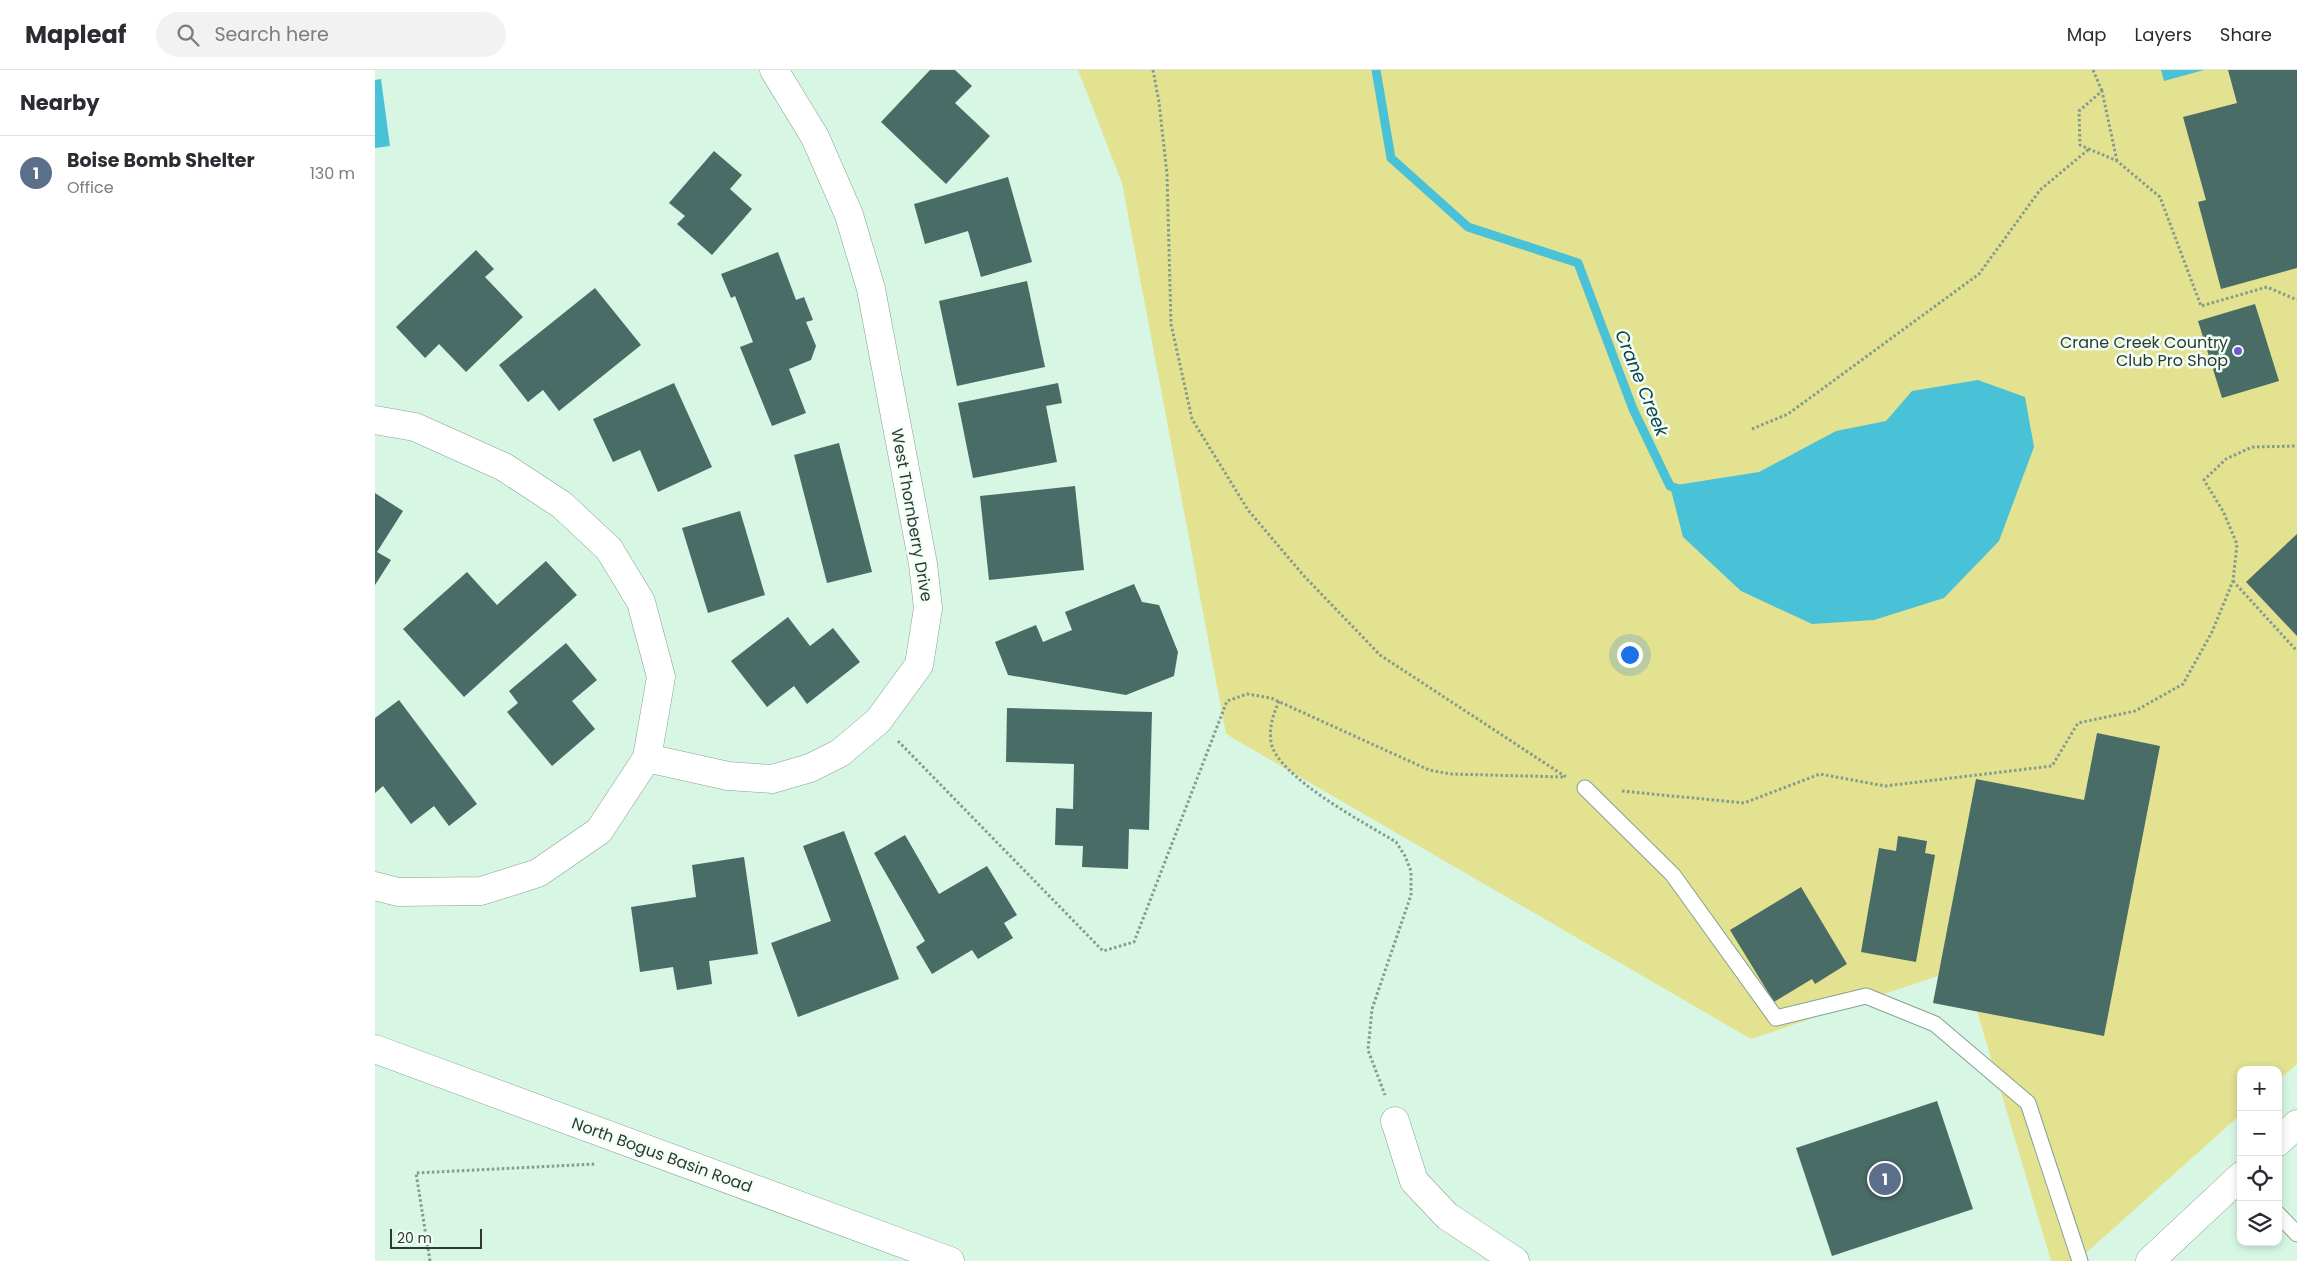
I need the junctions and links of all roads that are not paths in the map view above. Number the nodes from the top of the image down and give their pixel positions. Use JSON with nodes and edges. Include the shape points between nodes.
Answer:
{"nodes":[{"id":1,"x":774,"y":70,"type":"edge"},
{"id":2,"x":375,"y":420,"type":"edge"},
{"id":3,"x":647,"y":758,"type":"junction"},
{"id":4,"x":1585,"y":788,"type":"road end"},
{"id":5,"x":375,"y":886,"type":"edge"},
{"id":6,"x":375,"y":1049,"type":"edge"},
{"id":7,"x":1395,"y":1121,"type":"road end"},
{"id":8,"x":2297,"y":1124,"type":"edge"},
{"id":9,"x":2282,"y":1138,"type":"edge"},
{"id":10,"x":2237,"y":1180,"type":"edge"},
{"id":11,"x":2282,"y":1218,"type":"edge"},
{"id":12,"x":2297,"y":1234,"type":"edge"},
{"id":13,"x":950,"y":1261,"type":"edge"},
{"id":14,"x":1515,"y":1261,"type":"edge"},
{"id":15,"x":2080,"y":1261,"type":"edge"},
{"id":16,"x":2150,"y":1261,"type":"edge"}],
"edges":[{"from":1,"to":3,"type":"street","name":"West Thornberry Drive","via":[[815,137],[849,215],[871,289],[923,564],[927,608],[919,665],[878,721],[840,753],[810,768],[772,779],[728,776]]},
{"from":2,"to":3,"type":"street","via":[[415,427],[504,467],[562,505],[609,549],[641,602],[661,677]]},
{"from":3,"to":5,"type":"street","via":[[599,831],[538,873],[481,891],[398,892]]},
{"from":4,"to":15,"type":"lane","via":[[1673,875],[1777,1018],[1866,996],[1935,1024],[2028,1103]]},
{"from":6,"to":13,"type":"street","name":"North Bogus Basin Road"},
{"from":7,"to":14,"type":"street","via":[[1414,1181],[1447,1216]]},
{"from":8,"to":9,"type":"street"},
{"from":10,"to":16,"type":"street"},
{"from":11,"to":12,"type":"lane"}]}
